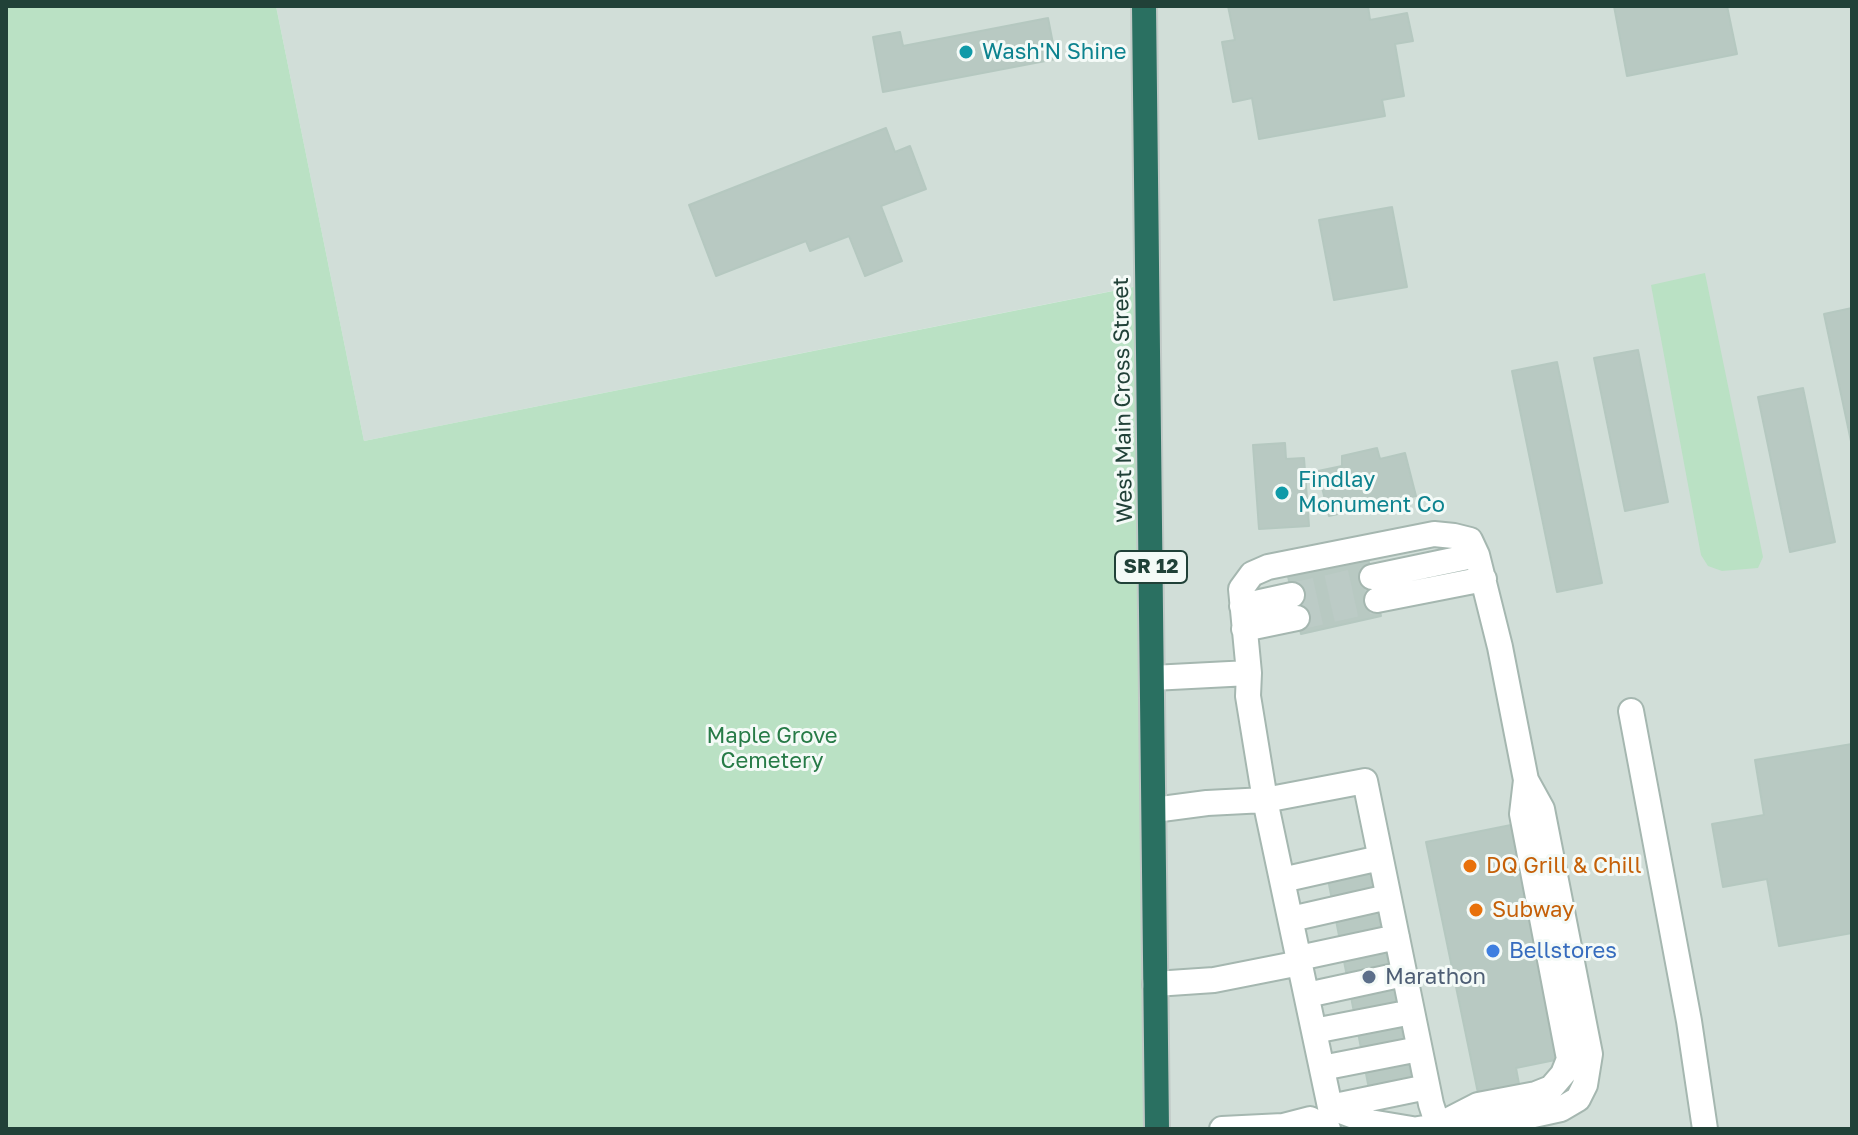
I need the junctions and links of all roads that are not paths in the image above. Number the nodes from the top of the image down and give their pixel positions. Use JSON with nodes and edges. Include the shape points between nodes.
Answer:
{"nodes":[{"id":1,"x":1144,"y":6,"type":"edge"},
{"id":2,"x":1477,"y":555,"type":"junction"},
{"id":3,"x":1484,"y":579,"type":"junction"},
{"id":4,"x":1295,"y":607,"type":"tunnel mouth"},
{"id":5,"x":1243,"y":618,"type":"junction"},
{"id":6,"x":1249,"y":673,"type":"junction"},
{"id":7,"x":1152,"y":678,"type":"junction"},
{"id":8,"x":1631,"y":711,"type":"dead end"},
{"id":9,"x":1265,"y":800,"type":"junction"},
{"id":10,"x":1154,"y":810,"type":"junction"},
{"id":11,"x":1380,"y":858,"type":"junction"},
{"id":12,"x":1282,"y":880,"type":"junction"},
{"id":13,"x":1388,"y":897,"type":"junction"},
{"id":14,"x":1291,"y":919,"type":"junction"},
{"id":15,"x":1397,"y":937,"type":"junction"},
{"id":16,"x":1299,"y":960,"type":"junction"},
{"id":17,"x":1404,"y":974,"type":"junction"},
{"id":18,"x":1155,"y":984,"type":"junction"},
{"id":19,"x":1307,"y":995,"type":"junction"},
{"id":20,"x":1412,"y":1012,"type":"junction"},
{"id":21,"x":1314,"y":1031,"type":"junction"},
{"id":22,"x":1419,"y":1049,"type":"junction"},
{"id":23,"x":1322,"y":1068,"type":"junction"},
{"id":24,"x":1427,"y":1087,"type":"junction"},
{"id":25,"x":1329,"y":1118,"type":"edge"},
{"id":26,"x":1285,"y":1128,"type":"edge"},
{"id":27,"x":1431,"y":1128,"type":"edge"},
{"id":28,"x":1157,"y":1129,"type":"edge"},
{"id":29,"x":1222,"y":1129,"type":"edge"},
{"id":30,"x":1412,"y":1129,"type":"edge"},
{"id":31,"x":1705,"y":1129,"type":"edge"}],
"edges":[{"from":1,"to":7,"type":"highway","name":"West Main Cross Street","number":"SR 12"},
{"from":2,"to":3,"type":"street"},
{"from":2,"to":3,"type":"street","via":[[1375,589]]},
{"from":2,"to":5,"type":"street","via":[[1470,540],[1434,534],[1268,567],[1252,574],[1241,589]]},
{"from":3,"to":27,"type":"street","via":[[1526,780],[1542,809],[1590,1054],[1578,1099],[1561,1109],[1484,1126]]},
{"from":4,"to":5,"type":"street"},
{"from":5,"to":6,"type":"street"},
{"from":6,"to":7,"type":"street"},
{"from":6,"to":9,"type":"street"},
{"from":7,"to":10,"type":"highway","name":"West Main Cross Street","number":"SR 12"},
{"from":8,"to":31,"type":"street"},
{"from":9,"to":10,"type":"street"},
{"from":9,"to":11,"type":"street","via":[[1365,781]]},
{"from":9,"to":12,"type":"street"},
{"from":10,"to":18,"type":"highway","name":"West Main Cross Street","number":"SR 12"},
{"from":11,"to":12,"type":"street"},
{"from":11,"to":13,"type":"street"},
{"from":12,"to":14,"type":"street"},
{"from":13,"to":14,"type":"street"},
{"from":13,"to":15,"type":"street"},
{"from":14,"to":16,"type":"street"},
{"from":15,"to":16,"type":"street"},
{"from":15,"to":17,"type":"street"},
{"from":16,"to":18,"type":"street","via":[[1214,980]]},
{"from":16,"to":19,"type":"street"},
{"from":17,"to":19,"type":"street"},
{"from":17,"to":20,"type":"street"},
{"from":18,"to":28,"type":"highway","name":"West Main Cross Street","number":"SR 12"},
{"from":19,"to":21,"type":"street"},
{"from":20,"to":21,"type":"street"},
{"from":20,"to":22,"type":"street"},
{"from":21,"to":23,"type":"street"},
{"from":22,"to":23,"type":"street"},
{"from":22,"to":24,"type":"street"},
{"from":23,"to":25,"type":"street"},
{"from":24,"to":25,"type":"street"},
{"from":24,"to":27,"type":"street"},
{"from":25,"to":26,"type":"street"},
{"from":25,"to":30,"type":"street"},
{"from":26,"to":29,"type":"street"}]}
